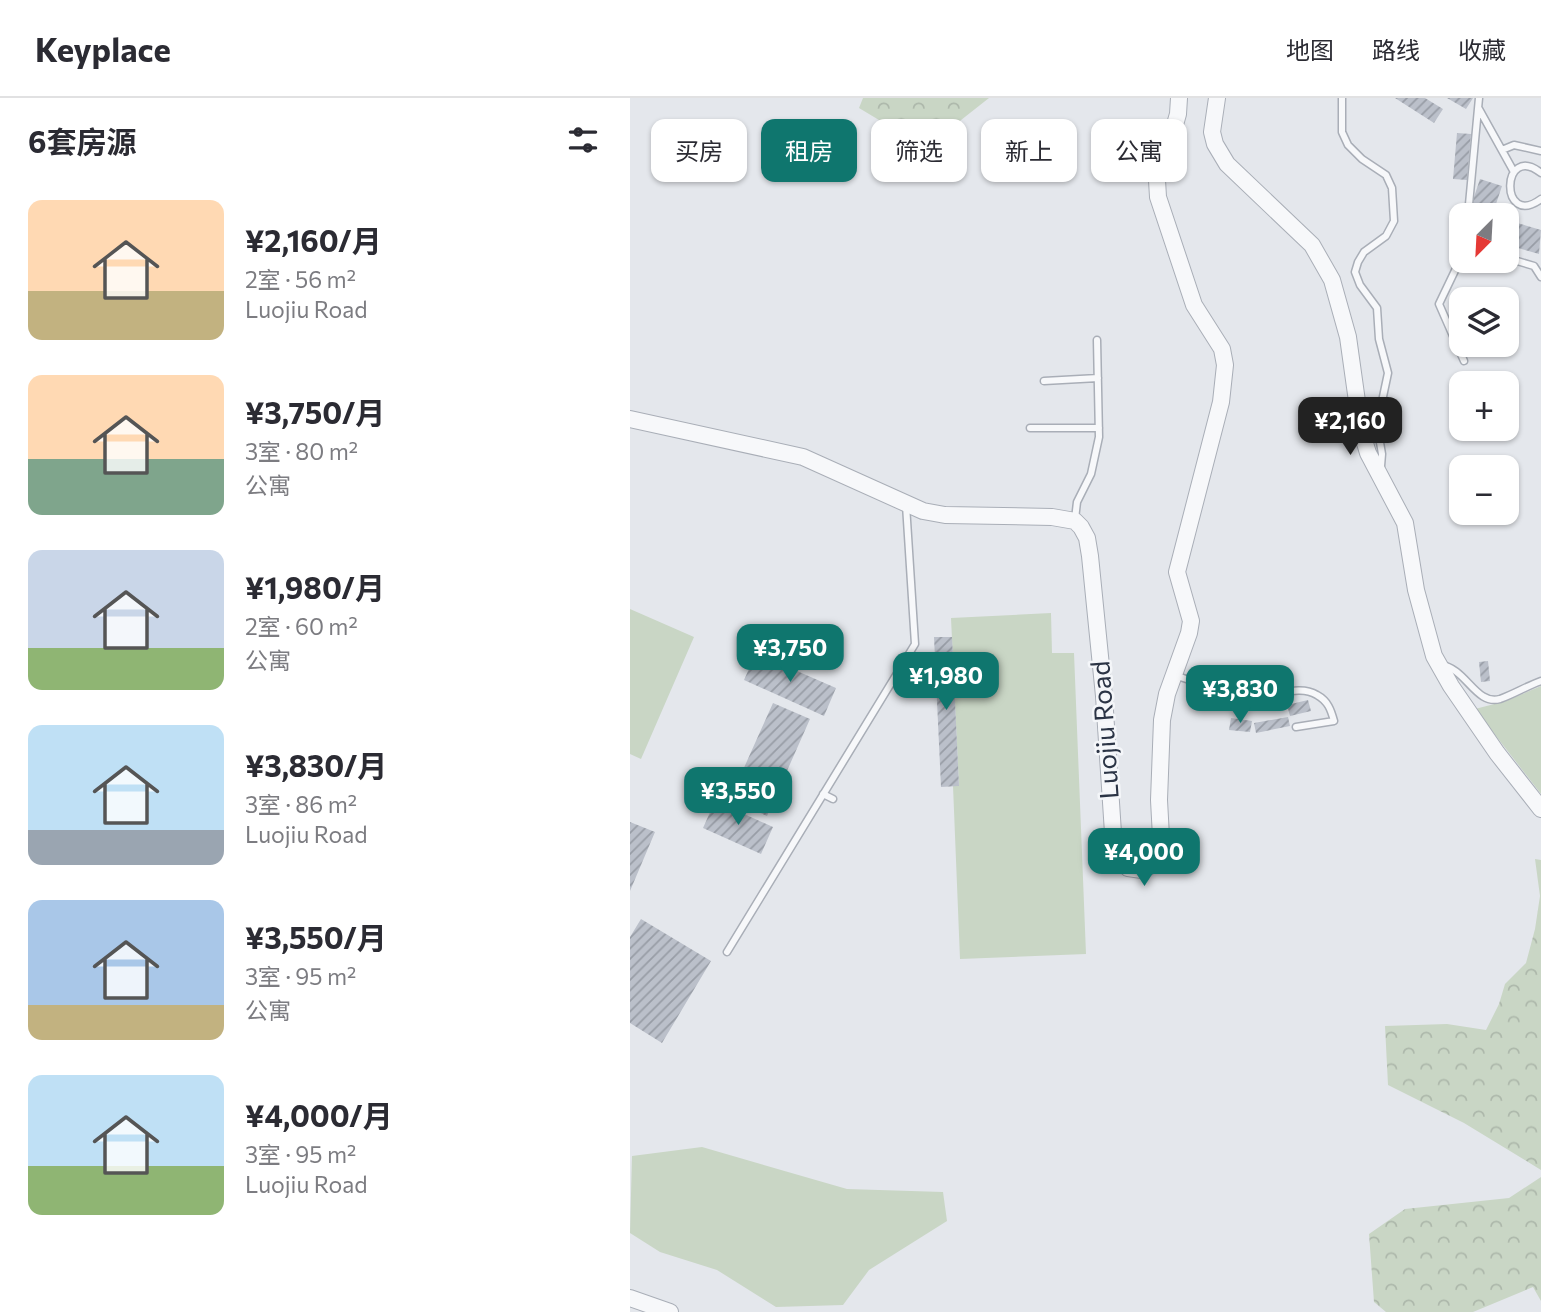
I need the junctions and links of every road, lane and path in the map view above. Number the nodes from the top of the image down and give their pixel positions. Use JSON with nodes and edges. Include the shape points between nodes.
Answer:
{"nodes":[{"id":1,"x":1179,"y":98,"type":"edge"},
{"id":2,"x":1217,"y":98,"type":"edge"},
{"id":3,"x":1342,"y":98,"type":"edge"},
{"id":4,"x":1479,"y":98,"type":"edge"},
{"id":5,"x":1478,"y":108,"type":"junction"},
{"id":6,"x":1502,"y":150,"type":"junction"},
{"id":7,"x":1541,"y":151,"type":"edge"},
{"id":8,"x":1514,"y":172,"type":"junction"},
{"id":9,"x":1541,"y":173,"type":"edge"},
{"id":10,"x":1541,"y":199,"type":"edge"},
{"id":11,"x":1469,"y":203,"type":"edge"},
{"id":12,"x":1519,"y":262,"type":"edge"},
{"id":13,"x":1454,"y":273,"type":"edge"},
{"id":14,"x":1541,"y":277,"type":"edge"},
{"id":15,"x":1097,"y":340,"type":"dead end"},
{"id":16,"x":1464,"y":360,"type":"dead end"},
{"id":17,"x":1098,"y":378,"type":"junction"},
{"id":18,"x":1044,"y":381,"type":"dead end"},
{"id":19,"x":630,"y":419,"type":"edge"},
{"id":20,"x":1030,"y":428,"type":"dead end"},
{"id":21,"x":1099,"y":428,"type":"junction"},
{"id":22,"x":1380,"y":476,"type":"junction"},
{"id":23,"x":906,"y":503,"type":"junction"},
{"id":24,"x":1075,"y":521,"type":"junction"},
{"id":25,"x":1439,"y":665,"type":"junction"},
{"id":26,"x":1174,"y":674,"type":"junction"},
{"id":27,"x":1541,"y":681,"type":"edge"},
{"id":28,"x":1296,"y":727,"type":"dead end"},
{"id":29,"x":824,"y":794,"type":"junction"},
{"id":30,"x":834,"y":799,"type":"dead end"},
{"id":31,"x":1541,"y":809,"type":"edge"},
{"id":32,"x":727,"y":952,"type":"dead end"},
{"id":33,"x":630,"y":1298,"type":"edge"},
{"id":34,"x":670,"y":1312,"type":"edge"}],
"edges":[{"from":1,"to":26,"type":"street","name":"Luojiu Road","via":[[1174,128],[1156,163],[1158,197],[1194,305],[1222,349],[1225,365],[1221,402],[1177,572],[1191,621]]},
{"from":2,"to":22,"type":"street","via":[[1214,144],[1227,164],[1312,245],[1332,280],[1348,337],[1361,430]]},
{"from":3,"to":22,"type":"lane","via":[[1342,132],[1348,145],[1386,175],[1392,188],[1394,221],[1386,236],[1364,252],[1355,272],[1377,309],[1388,373],[1377,425]]},
{"from":4,"to":5,"type":"lane"},
{"from":5,"to":6,"type":"lane"},
{"from":5,"to":11,"type":"lane"},
{"from":6,"to":7,"type":"lane","via":[[1514,145]]},
{"from":6,"to":8,"type":"lane"},
{"from":8,"to":9,"type":"lane","via":[[1532,167]]},
{"from":8,"to":10,"type":"lane","via":[[1508,183],[1515,200],[1526,205]]},
{"from":12,"to":14,"type":"lane","via":[[1534,266]]},
{"from":13,"to":16,"type":"lane","via":[[1439,304]]},
{"from":15,"to":17,"type":"lane"},
{"from":17,"to":18,"type":"lane"},
{"from":17,"to":21,"type":"lane"},
{"from":19,"to":23,"type":"street","via":[[803,457]]},
{"from":20,"to":21,"type":"lane"},
{"from":21,"to":24,"type":"lane","via":[[1091,474],[1077,502]]},
{"from":22,"to":25,"type":"street","via":[[1405,523],[1425,631]]},
{"from":23,"to":24,"type":"street","via":[[945,515]]},
{"from":23,"to":29,"type":"lane","via":[[915,645]]},
{"from":24,"to":26,"type":"street","name":"Luojiu Road","via":[[1087,538],[1090,556],[1114,848],[1128,868],[1142,870],[1158,856],[1162,720]]},
{"from":25,"to":27,"type":"lane","via":[[1458,671],[1488,699],[1499,700]]},
{"from":25,"to":31,"type":"street","via":[[1497,753]]},
{"from":26,"to":28,"type":"lane","via":[[1237,694],[1259,697],[1294,690],[1316,694],[1329,706],[1334,721]]},
{"from":29,"to":30,"type":"lane"},
{"from":29,"to":32,"type":"lane"},
{"from":33,"to":34,"type":"street"}]}
